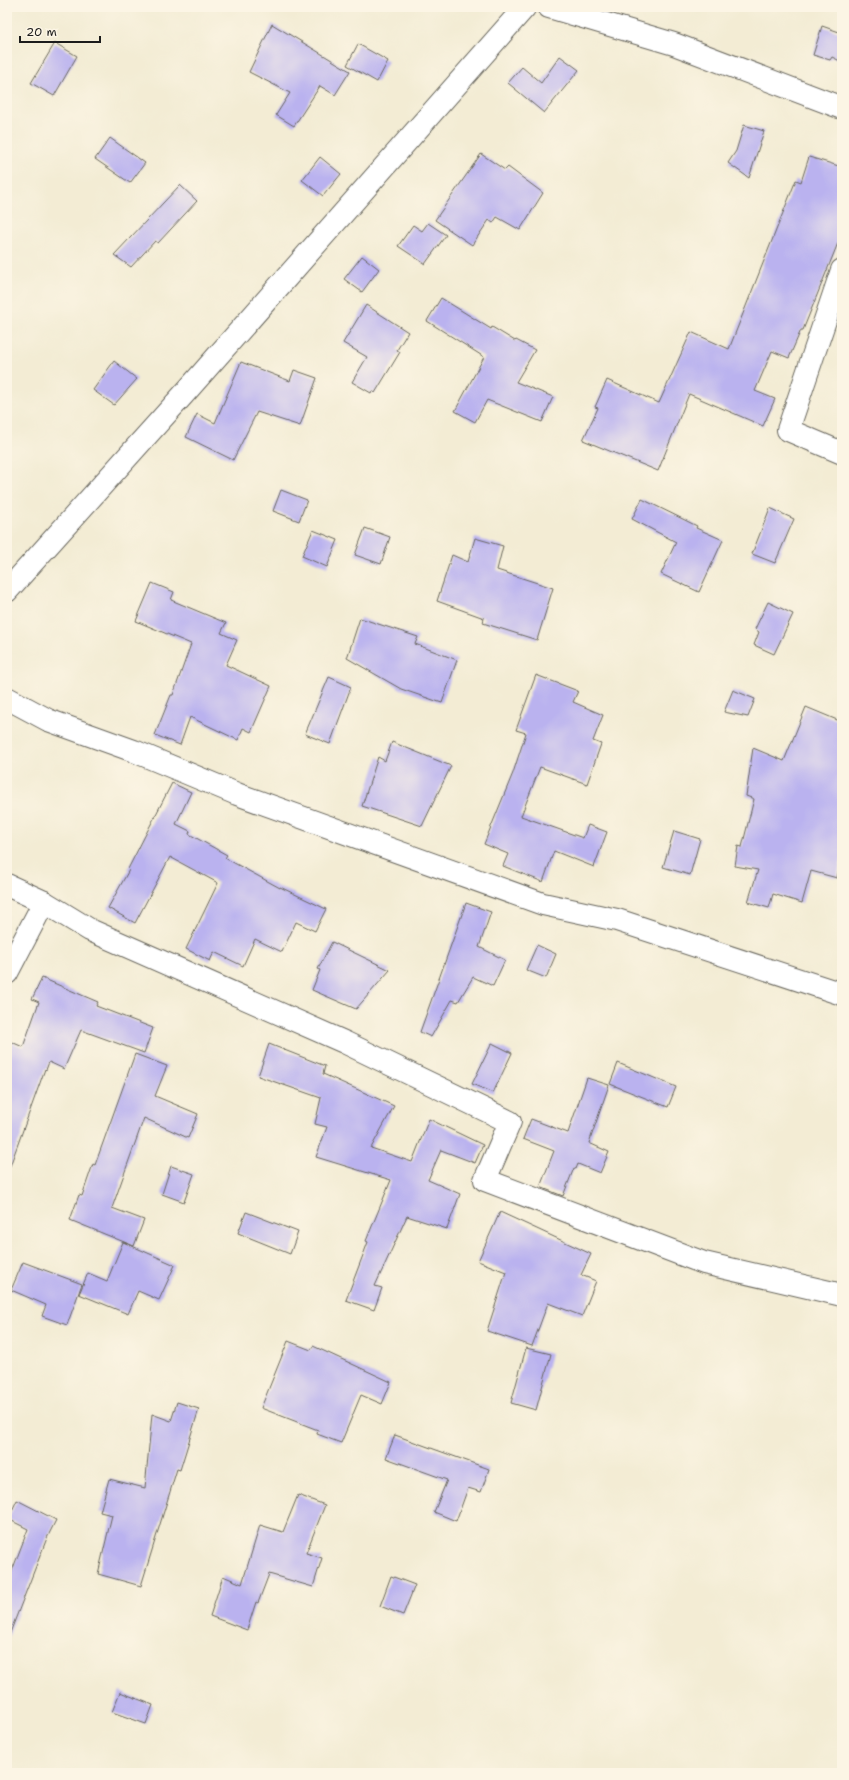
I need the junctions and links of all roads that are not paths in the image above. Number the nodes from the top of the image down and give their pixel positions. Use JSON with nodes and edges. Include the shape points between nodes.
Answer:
{"nodes":[{"id":1,"x":525,"y":7,"type":"edge"},
{"id":2,"x":550,"y":7,"type":"edge"},
{"id":3,"x":842,"y":108,"type":"edge"},
{"id":4,"x":842,"y":270,"type":"edge"},
{"id":5,"x":842,"y":453,"type":"edge"},
{"id":6,"x":7,"y":591,"type":"edge"},
{"id":7,"x":7,"y":698,"type":"edge"},
{"id":8,"x":7,"y":885,"type":"edge"},
{"id":9,"x":44,"y":902,"type":"junction"},
{"id":10,"x":7,"y":973,"type":"edge"},
{"id":11,"x":842,"y":994,"type":"edge"},
{"id":12,"x":842,"y":1295,"type":"edge"}],
"edges":[{"from":1,"to":6,"type":"street"},
{"from":2,"to":3,"type":"street","via":[[674,44]]},
{"from":4,"to":5,"type":"street","via":[[788,430]]},
{"from":7,"to":11,"type":"street","via":[[48,720],[237,794],[542,904],[616,920]]},
{"from":8,"to":9,"type":"street"},
{"from":9,"to":10,"type":"street"},
{"from":9,"to":12,"type":"street","via":[[90,930],[344,1042],[510,1122],[485,1180],[704,1263]]}]}
